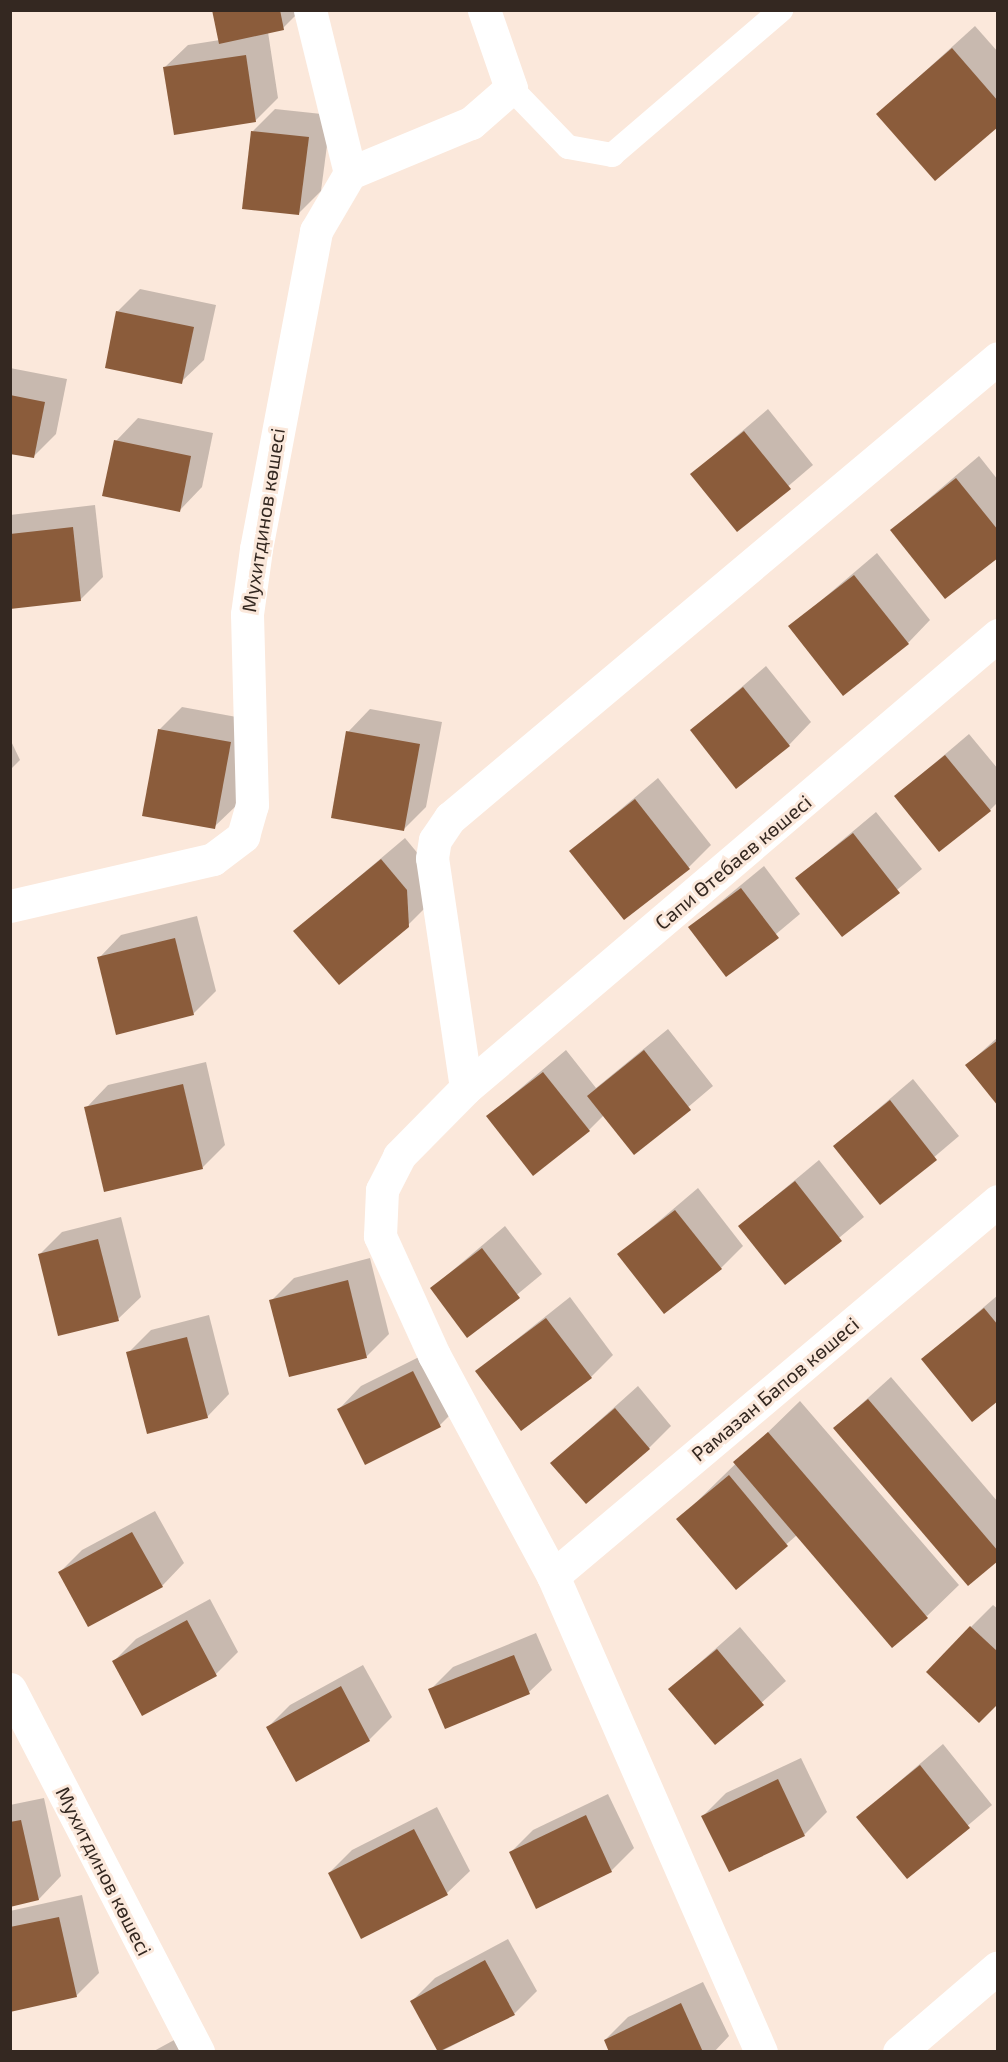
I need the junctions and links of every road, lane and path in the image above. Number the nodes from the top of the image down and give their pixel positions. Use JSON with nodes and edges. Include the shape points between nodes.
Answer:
{"nodes":[{"id":1,"x":310,"y":10,"type":"edge"},
{"id":2,"x":484,"y":10,"type":"edge"},
{"id":3,"x":781,"y":10,"type":"edge"},
{"id":4,"x":511,"y":88,"type":"junction"},
{"id":5,"x":350,"y":173,"type":"junction"},
{"id":6,"x":998,"y":358,"type":"edge"},
{"id":7,"x":998,"y":635,"type":"edge"},
{"id":8,"x":10,"y":906,"type":"edge"},
{"id":9,"x":466,"y":1088,"type":"junction"},
{"id":10,"x":998,"y":1201,"type":"edge"},
{"id":11,"x":553,"y":1576,"type":"junction"},
{"id":12,"x":10,"y":1689,"type":"edge"},
{"id":13,"x":998,"y":1967,"type":"edge"},
{"id":14,"x":198,"y":2052,"type":"edge"},
{"id":15,"x":761,"y":2052,"type":"edge"},
{"id":16,"x":899,"y":2052,"type":"edge"}],
"edges":[{"from":1,"to":5,"type":"street"},
{"from":2,"to":4,"type":"street"},
{"from":3,"to":4,"type":"lane","via":[[612,155],[568,147]]},
{"from":4,"to":5,"type":"street","via":[[471,123]]},
{"from":5,"to":8,"type":"street","name":"Мухитдинов көшесі","via":[[316,231],[256,549],[247,614],[252,805],[243,836],[213,859]]},
{"from":6,"to":9,"type":"street","via":[[450,818],[435,840],[432,858]]},
{"from":7,"to":9,"type":"street","name":"Сапи Өтебаев көшесі"},
{"from":9,"to":11,"type":"street","name":"Сапи Өтебаев көшесі","via":[[399,1156],[382,1190],[381,1236],[434,1355]]},
{"from":10,"to":11,"type":"street","name":"Рамазан Бапов көшесі"},
{"from":11,"to":15,"type":"street","name":"Сапи Өтебаев көшесі"},
{"from":12,"to":14,"type":"street","name":"Мухитдинов көшесі"},
{"from":13,"to":16,"type":"street"}]}
